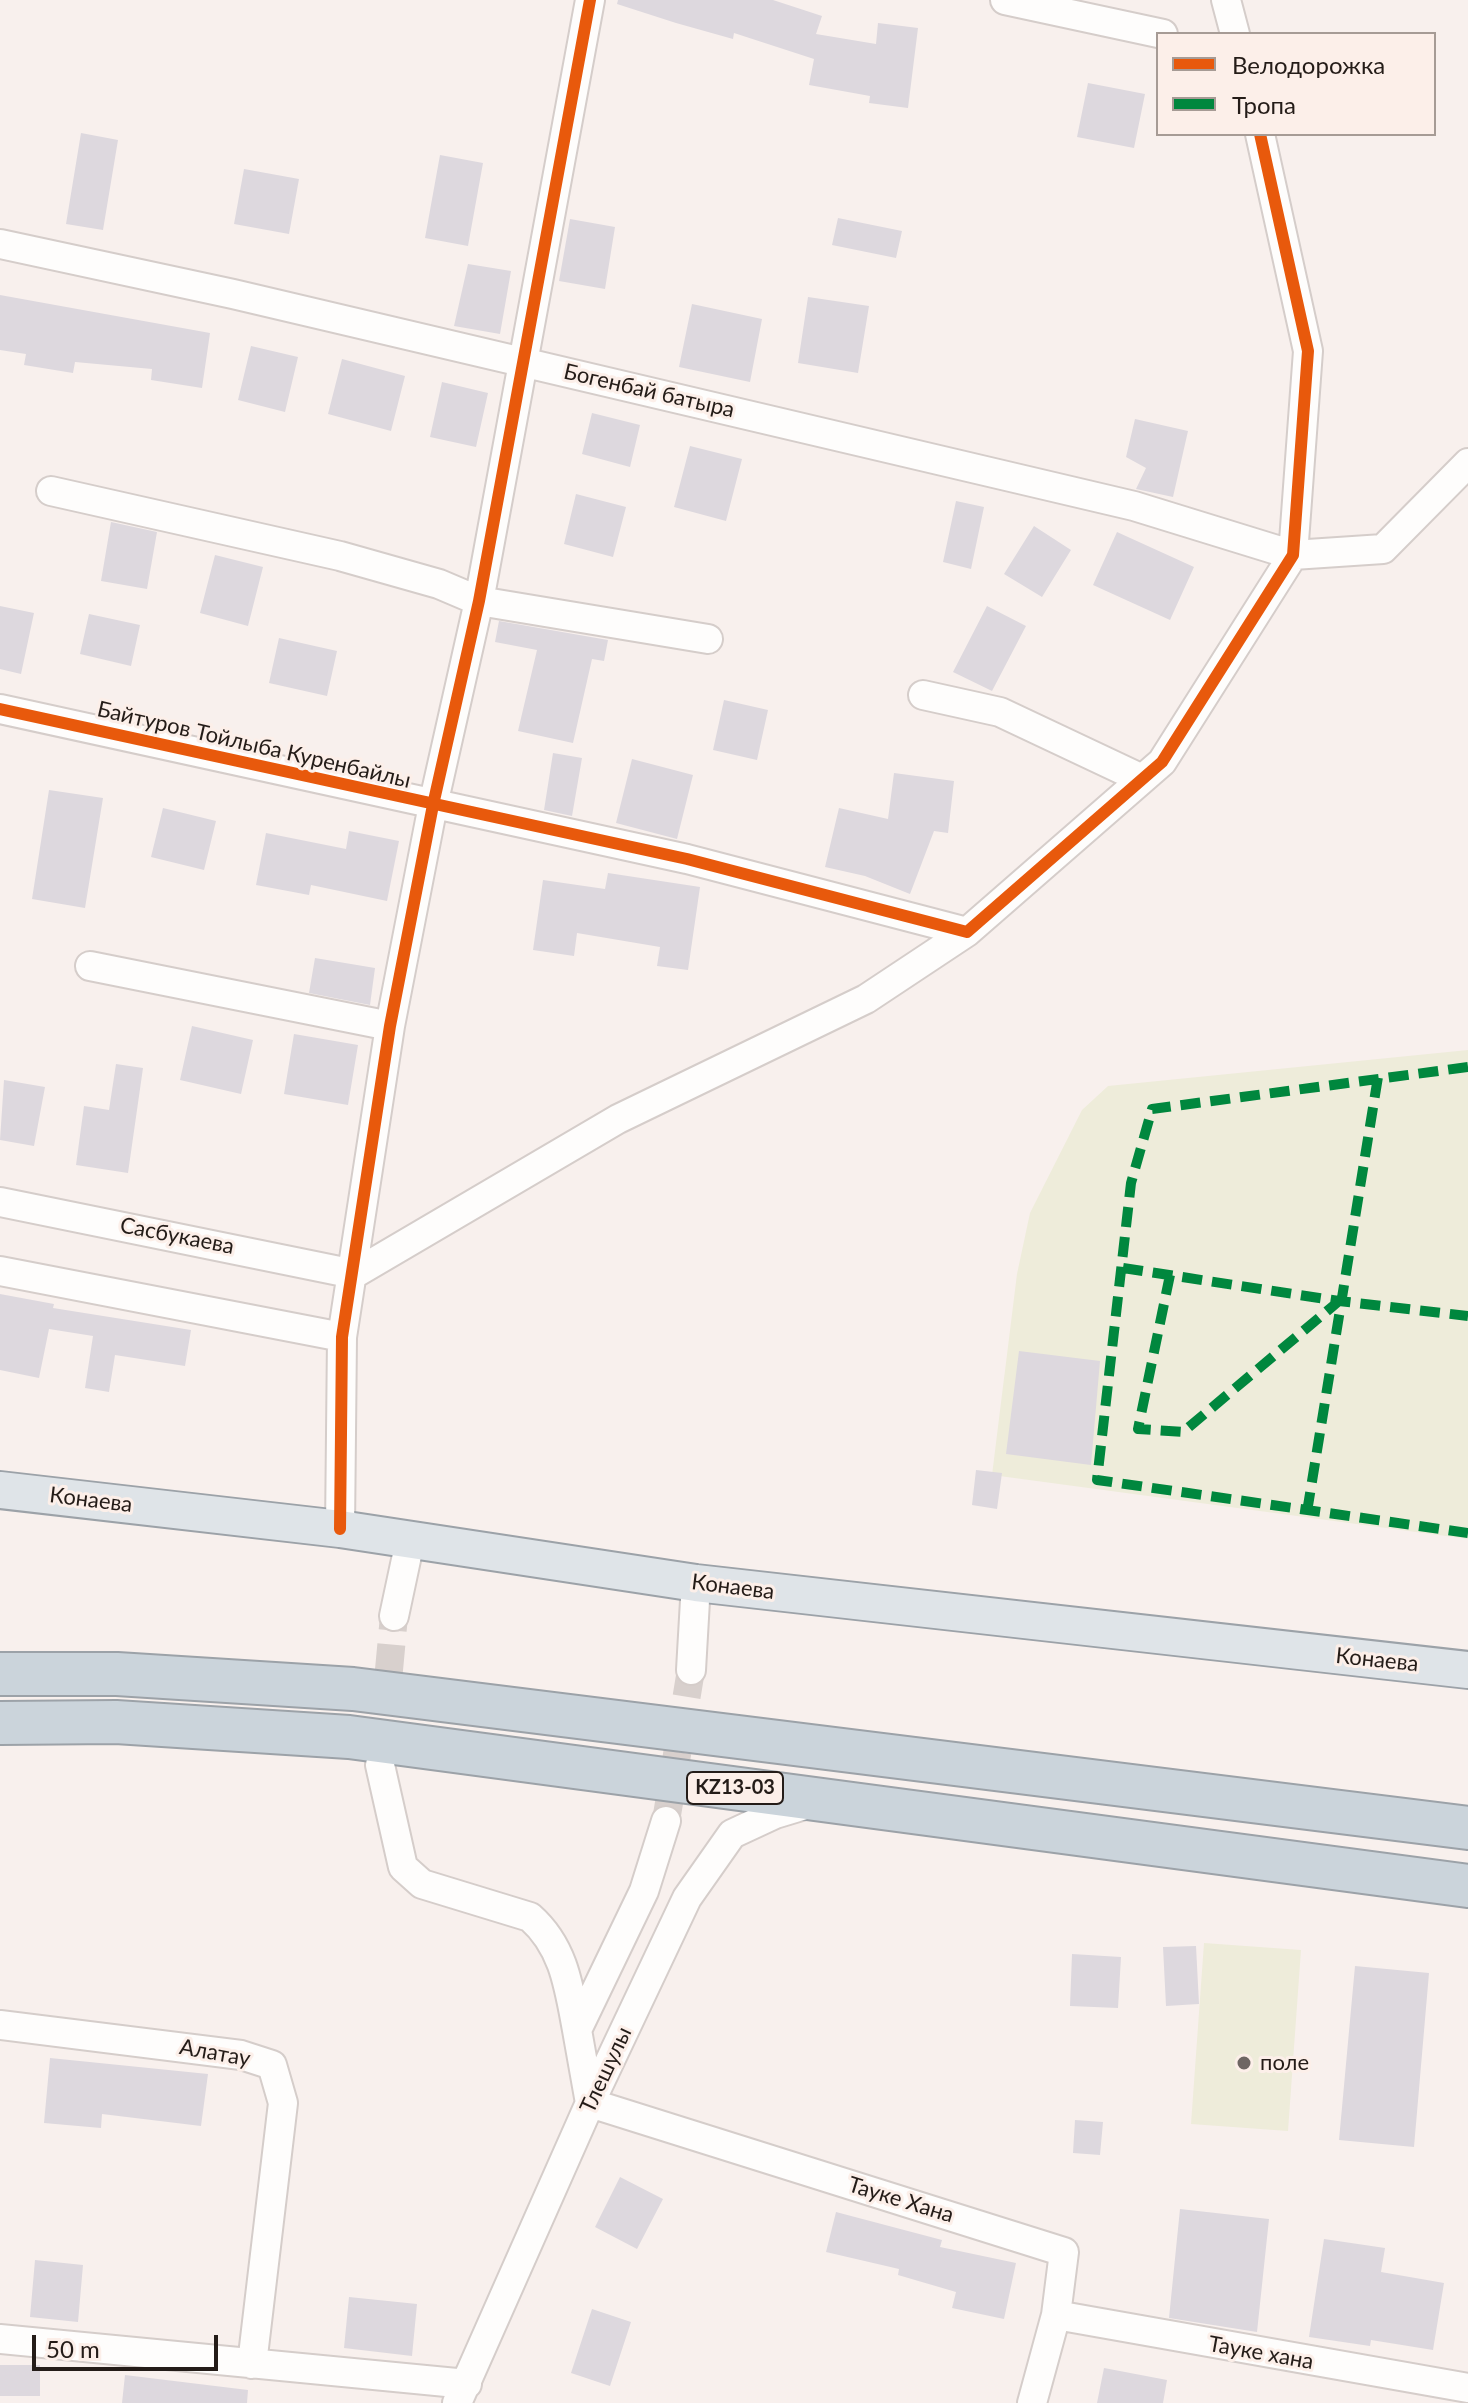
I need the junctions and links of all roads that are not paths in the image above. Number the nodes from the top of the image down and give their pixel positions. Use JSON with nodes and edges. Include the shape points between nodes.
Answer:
{"nodes":[{"id":1,"x":590,"y":0,"type":"edge"},
{"id":2,"x":1005,"y":0,"type":"edge"},
{"id":3,"x":1226,"y":0,"type":"edge"},
{"id":4,"x":1156,"y":32,"type":"edge"},
{"id":5,"x":1234,"y":32,"type":"edge"},
{"id":6,"x":1260,"y":136,"type":"edge"},
{"id":7,"x":0,"y":244,"type":"edge"},
{"id":8,"x":521,"y":361,"type":"junction"},
{"id":9,"x":1468,"y":463,"type":"edge"},
{"id":10,"x":51,"y":491,"type":"dead end"},
{"id":11,"x":1293,"y":555,"type":"junction"},
{"id":12,"x":479,"y":601,"type":"junction"},
{"id":13,"x":708,"y":639,"type":"dead end"},
{"id":14,"x":923,"y":695,"type":"dead end"},
{"id":15,"x":0,"y":709,"type":"edge"},
{"id":16,"x":1142,"y":779,"type":"junction"},
{"id":17,"x":433,"y":805,"type":"junction"},
{"id":18,"x":967,"y":932,"type":"junction"},
{"id":19,"x":90,"y":966,"type":"dead end"},
{"id":20,"x":390,"y":1026,"type":"junction"},
{"id":21,"x":0,"y":1202,"type":"edge"},
{"id":22,"x":0,"y":1271,"type":"edge"},
{"id":23,"x":354,"y":1274,"type":"junction"},
{"id":24,"x":342,"y":1337,"type":"junction"},
{"id":25,"x":0,"y":1490,"type":"edge"},
{"id":26,"x":340,"y":1529,"type":"junction"},
{"id":27,"x":410,"y":1541,"type":"junction"},
{"id":28,"x":696,"y":1583,"type":"junction"},
{"id":29,"x":394,"y":1616,"type":"tunnel mouth"},
{"id":30,"x":691,"y":1670,"type":"tunnel mouth"},
{"id":31,"x":1468,"y":1670,"type":"edge"},
{"id":32,"x":0,"y":1674,"type":"edge"},
{"id":33,"x":0,"y":1723,"type":"edge"},
{"id":34,"x":380,"y":1765,"type":"tunnel mouth"},
{"id":35,"x":823,"y":1799,"type":"junction"},
{"id":36,"x":666,"y":1821,"type":"tunnel mouth"},
{"id":37,"x":1468,"y":1828,"type":"edge"},
{"id":38,"x":1468,"y":1886,"type":"edge"},
{"id":39,"x":0,"y":2025,"type":"edge"},
{"id":40,"x":577,"y":2030,"type":"junction"},
{"id":41,"x":590,"y":2103,"type":"junction"},
{"id":42,"x":1056,"y":2315,"type":"junction"},
{"id":43,"x":0,"y":2339,"type":"edge"},
{"id":44,"x":252,"y":2364,"type":"junction"},
{"id":45,"x":1468,"y":2388,"type":"edge"},
{"id":46,"x":462,"y":2394,"type":"edge"},
{"id":47,"x":1032,"y":2403,"type":"edge"}],
"edges":[{"from":1,"to":8,"type":"street"},
{"from":2,"to":4,"type":"street"},
{"from":3,"to":5,"type":"street"},
{"from":6,"to":11,"type":"street","via":[[1308,351]]},
{"from":7,"to":8,"type":"street","name":"Богенбай батыра"},
{"from":8,"to":11,"type":"street","name":"Богенбай батыра","via":[[1134,506]]},
{"from":8,"to":12,"type":"street"},
{"from":9,"to":11,"type":"street","via":[[1383,549]]},
{"from":10,"to":12,"type":"street","via":[[340,556]]},
{"from":11,"to":16,"type":"street","via":[[1162,762]]},
{"from":12,"to":13,"type":"street"},
{"from":12,"to":17,"type":"street"},
{"from":14,"to":16,"type":"street","via":[[1000,712]]},
{"from":15,"to":17,"type":"street","name":"Байтуров Тойлыба Куренбайлы"},
{"from":16,"to":18,"type":"street"},
{"from":17,"to":18,"type":"street","name":"Байтуров Тойлыба Куренбайлы","via":[[687,859]]},
{"from":17,"to":20,"type":"street"},
{"from":18,"to":23,"type":"street","via":[[866,999],[618,1119]]},
{"from":19,"to":20,"type":"street"},
{"from":20,"to":23,"type":"street"},
{"from":21,"to":23,"type":"street","name":"Сасбукаева"},
{"from":22,"to":24,"type":"street"},
{"from":23,"to":24,"type":"street"},
{"from":24,"to":26,"type":"street"},
{"from":25,"to":26,"type":"main road","name":"Конаева"},
{"from":26,"to":27,"type":"main road","name":"Конаева"},
{"from":27,"to":28,"type":"main road","name":"Конаева"},
{"from":27,"to":29,"type":"street"},
{"from":28,"to":30,"type":"street"},
{"from":28,"to":31,"type":"main road","name":"Конаева"},
{"from":32,"to":37,"type":"highway","number":"KZ13-03","via":[[117,1674],[353,1689]]},
{"from":33,"to":35,"type":"highway","number":"KZ13-03","via":[[116,1722],[349,1737]]},
{"from":34,"to":40,"type":"street","via":[[403,1867],[422,1884],[530,1917],[543,1928],[565,1967]]},
{"from":35,"to":38,"type":"highway","number":"KZ13-03"},
{"from":35,"to":41,"type":"street","name":"Тлешулы","via":[[732,1834],[687,1898]]},
{"from":36,"to":40,"type":"street","via":[[644,1891]]},
{"from":39,"to":44,"type":"street","name":"Алатау","via":[[241,2055],[272,2065],[283,2103]]},
{"from":40,"to":41,"type":"street"},
{"from":41,"to":42,"type":"street","name":"Тауке Хана","via":[[1064,2252]]},
{"from":41,"to":46,"type":"street","name":"Тлешулы"},
{"from":42,"to":45,"type":"street","name":"Тауке хана"},
{"from":42,"to":47,"type":"street","name":"Тауке Хана"},
{"from":43,"to":44,"type":"street"},
{"from":44,"to":46,"type":"street"}]}
